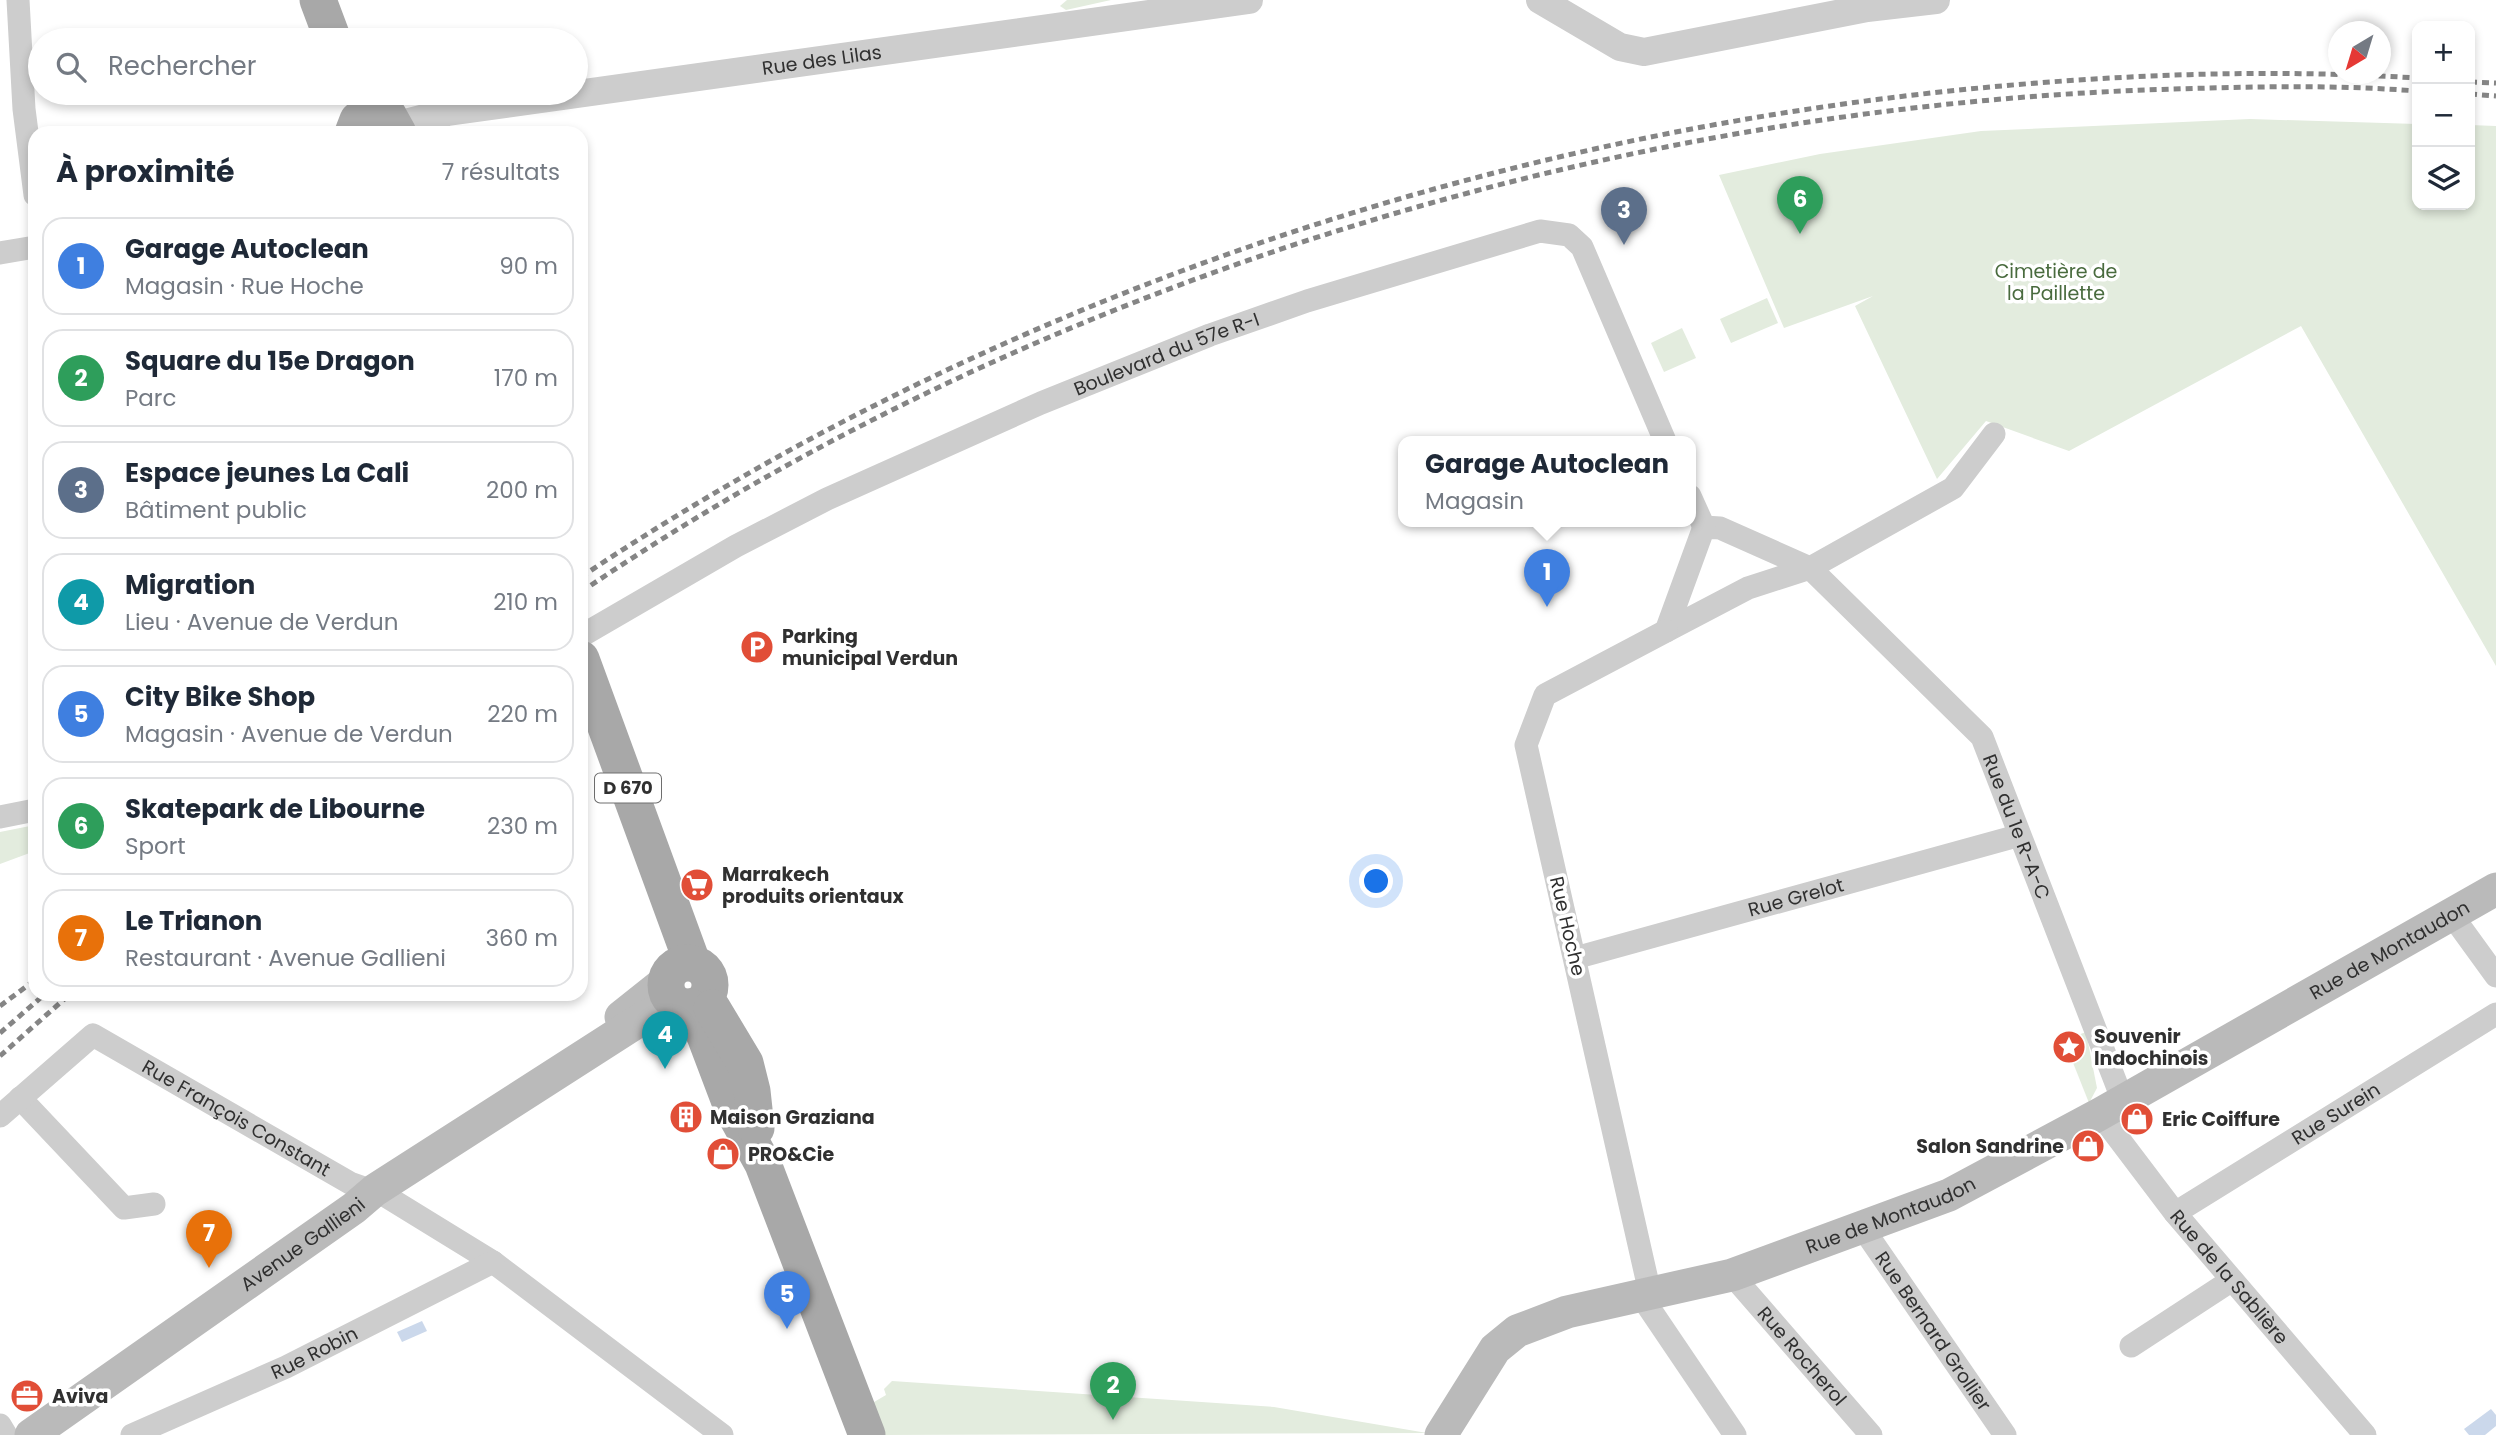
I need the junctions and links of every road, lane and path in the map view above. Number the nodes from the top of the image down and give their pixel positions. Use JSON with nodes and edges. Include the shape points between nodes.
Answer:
{"nodes":[{"id":1,"x":18,"y":0,"type":"edge"},
{"id":2,"x":318,"y":0,"type":"edge"},
{"id":3,"x":1249,"y":0,"type":"edge"},
{"id":4,"x":1540,"y":0,"type":"edge"},
{"id":5,"x":1936,"y":0,"type":"edge"},
{"id":6,"x":1150,"y":6,"type":"edge"},
{"id":7,"x":328,"y":28,"type":"edge"},
{"id":8,"x":588,"y":91,"type":"edge"},
{"id":9,"x":494,"y":105,"type":"edge"},
{"id":10,"x":373,"y":120,"type":"edge"},
{"id":11,"x":28,"y":140,"type":"edge"},
{"id":12,"x":28,"y":248,"type":"edge"},
{"id":13,"x":0,"y":253,"type":"edge"},
{"id":14,"x":1994,"y":433,"type":"dead end"},
{"id":15,"x":1663,"y":436,"type":"edge"},
{"id":16,"x":1696,"y":509,"type":"edge"},
{"id":17,"x":1704,"y":527,"type":"junction"},
{"id":18,"x":1810,"y":568,"type":"junction"},
{"id":19,"x":1666,"y":631,"type":"junction"},
{"id":20,"x":588,"y":632,"type":"edge"},
{"id":21,"x":588,"y":681,"type":"edge"},
{"id":22,"x":588,"y":741,"type":"edge"},
{"id":23,"x":28,"y":811,"type":"edge"},
{"id":24,"x":0,"y":817,"type":"edge"},
{"id":25,"x":2017,"y":836,"type":"junction"},
{"id":26,"x":2496,"y":889,"type":"edge"},
{"id":27,"x":2451,"y":915,"type":"junction"},
{"id":28,"x":1575,"y":958,"type":"junction"},
{"id":29,"x":2496,"y":976,"type":"edge"},
{"id":30,"x":684,"y":987,"type":"junction"},
{"id":31,"x":2496,"y":1014,"type":"edge"},
{"id":32,"x":20,"y":1098,"type":"junction"},
{"id":33,"x":2111,"y":1107,"type":"junction"},
{"id":34,"x":0,"y":1116,"type":"edge"},
{"id":35,"x":374,"y":1191,"type":"junction"},
{"id":36,"x":154,"y":1204,"type":"dead end"},
{"id":37,"x":2175,"y":1213,"type":"junction"},
{"id":38,"x":1862,"y":1227,"type":"junction"},
{"id":39,"x":493,"y":1262,"type":"junction"},
{"id":40,"x":1732,"y":1275,"type":"junction"},
{"id":41,"x":2232,"y":1280,"type":"junction"},
{"id":42,"x":1646,"y":1294,"type":"junction"},
{"id":43,"x":2131,"y":1346,"type":"dead end"},
{"id":44,"x":0,"y":1425,"type":"edge"},
{"id":45,"x":6,"y":1435,"type":"edge"},
{"id":46,"x":31,"y":1435,"type":"edge"},
{"id":47,"x":132,"y":1435,"type":"edge"},
{"id":48,"x":722,"y":1435,"type":"edge"},
{"id":49,"x":867,"y":1435,"type":"edge"},
{"id":50,"x":1441,"y":1435,"type":"edge"},
{"id":51,"x":1735,"y":1435,"type":"edge"},
{"id":52,"x":1871,"y":1435,"type":"edge"},
{"id":53,"x":2005,"y":1435,"type":"edge"},
{"id":54,"x":2365,"y":1435,"type":"edge"}],
"edges":[{"from":1,"to":11,"type":"street"},
{"from":2,"to":7,"type":"main road"},
{"from":3,"to":6,"type":"street","name":"Rue des Lilas"},
{"from":4,"to":5,"type":"street","via":[[1620,47],[1644,52],[1867,8]]},
{"from":6,"to":8,"type":"street","name":"Rue des Lilas"},
{"from":9,"to":10,"type":"street","name":"Rue des Lilas"},
{"from":12,"to":13,"type":"street"},
{"from":14,"to":18,"type":"street","name":"Rue Hoche","via":[[1952,488]]},
{"from":15,"to":20,"type":"street","name":"Boulevard du 57e R-I","via":[[1582,247],[1569,235],[1540,231],[1307,301],[1041,403],[827,499]]},
{"from":16,"to":17,"type":"street"},
{"from":17,"to":18,"type":"street","via":[[1720,528]]},
{"from":17,"to":19,"type":"street"},
{"from":18,"to":19,"type":"street","name":"Rue Hoche","via":[[1748,588]]},
{"from":18,"to":25,"type":"street","name":"Rue du 1e R-A-C","via":[[1982,737]]},
{"from":19,"to":28,"type":"street","name":"Rue Hoche","via":[[1545,695],[1526,745]]},
{"from":21,"to":30,"type":"main road","number":"D 670"},
{"from":22,"to":30,"type":"main road","number":"D 670"},
{"from":23,"to":24,"type":"street"},
{"from":25,"to":28,"type":"street","name":"Rue Grelot"},
{"from":25,"to":33,"type":"street","name":"Rue du 1e R-A-C"},
{"from":26,"to":27,"type":"main road","name":"Rue de Montaudon"},
{"from":27,"to":29,"type":"street"},
{"from":27,"to":33,"type":"main road","name":"Rue de Montaudon"},
{"from":28,"to":42,"type":"street","name":"Rue Hoche"},
{"from":30,"to":35,"type":"main road","name":"Avenue Gallieni","via":[[637,1002],[577,1059]]},
{"from":30,"to":49,"type":"main road","number":"D 670","via":[[745,1063],[763,1164]]},
{"from":31,"to":37,"type":"street","name":"Rue Surein"},
{"from":32,"to":34,"type":"street","name":"Rue François Constant"},
{"from":32,"to":35,"type":"street","name":"Rue François Constant","via":[[93,1035],[350,1183]]},
{"from":32,"to":36,"type":"street","via":[[124,1208]]},
{"from":33,"to":37,"type":"street","name":"Rue de la Sablière"},
{"from":33,"to":38,"type":"main road","name":"Rue de Montaudon","via":[[1949,1195]]},
{"from":35,"to":39,"type":"street","name":"Rue François Constant"},
{"from":35,"to":46,"type":"main road","name":"Avenue Gallieni"},
{"from":37,"to":41,"type":"street","name":"Rue de la Sablière"},
{"from":38,"to":40,"type":"main road","name":"Rue de Montaudon"},
{"from":38,"to":53,"type":"street","name":"Rue Bernard Grollier"},
{"from":39,"to":47,"type":"street","name":"Rue Robin","via":[[286,1367]]},
{"from":39,"to":48,"type":"street","name":"Rue François Constant"},
{"from":40,"to":42,"type":"main road","name":"Rue de Montaudon"},
{"from":40,"to":52,"type":"street","name":"Rue Rocherol"},
{"from":41,"to":43,"type":"street"},
{"from":41,"to":54,"type":"street","name":"Rue de la Sablière"},
{"from":42,"to":50,"type":"main road","name":"Rue de Montaudon","via":[[1567,1312],[1505,1338]]},
{"from":42,"to":51,"type":"street"},
{"from":44,"to":45,"type":"street"}]}
